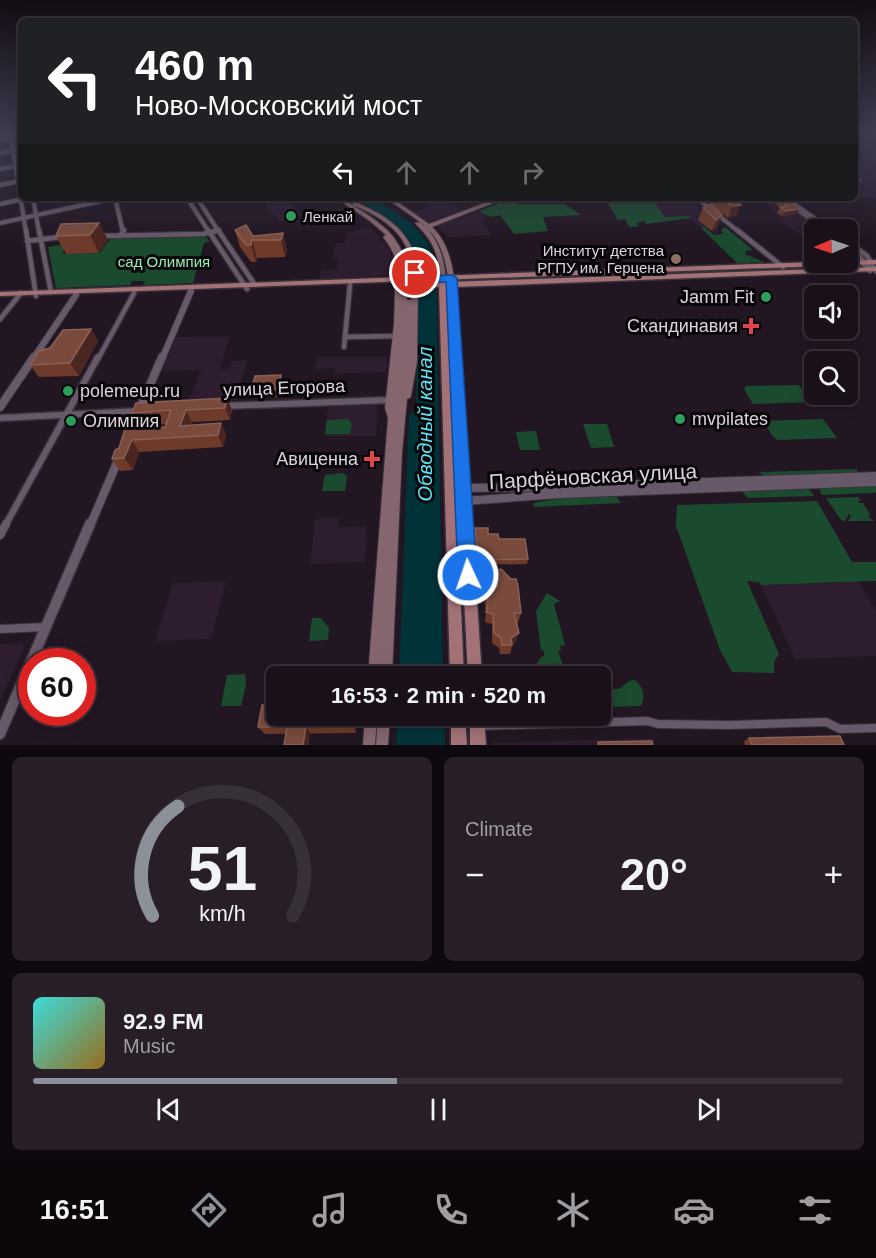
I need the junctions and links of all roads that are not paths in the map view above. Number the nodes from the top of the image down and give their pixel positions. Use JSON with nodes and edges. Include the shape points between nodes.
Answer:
{"nodes":[{"id":1,"x":18,"y":181,"type":"edge"},
{"id":2,"x":0,"y":185,"type":"edge"},
{"id":3,"x":18,"y":200,"type":"edge"},
{"id":4,"x":21,"y":201,"type":"edge"},
{"id":5,"x":34,"y":201,"type":"edge"},
{"id":6,"x":101,"y":201,"type":"edge"},
{"id":7,"x":116,"y":201,"type":"edge"},
{"id":8,"x":189,"y":201,"type":"edge"},
{"id":9,"x":199,"y":201,"type":"edge"},
{"id":10,"x":345,"y":201,"type":"edge"},
{"id":11,"x":350,"y":201,"type":"edge"},
{"id":12,"x":386,"y":201,"type":"edge"},
{"id":13,"x":393,"y":201,"type":"edge"},
{"id":14,"x":496,"y":201,"type":"edge"},
{"id":15,"x":702,"y":201,"type":"edge"},
{"id":16,"x":788,"y":201,"type":"edge"},
{"id":17,"x":0,"y":204,"type":"edge"},
{"id":18,"x":353,"y":205,"type":"junction"},
{"id":19,"x":37,"y":215,"type":"junction"},
{"id":20,"x":24,"y":218,"type":"junction"},
{"id":21,"x":814,"y":219,"type":"edge"},
{"id":22,"x":0,"y":224,"type":"edge"},
{"id":23,"x":427,"y":227,"type":"junction"},
{"id":24,"x":219,"y":230,"type":"junction"},
{"id":25,"x":210,"y":233,"type":"junction"},
{"id":26,"x":94,"y":236,"type":"edge"},
{"id":27,"x":120,"y":236,"type":"junction"},
{"id":28,"x":70,"y":237,"type":"edge"},
{"id":29,"x":41,"y":238,"type":"junction"},
{"id":30,"x":27,"y":241,"type":"junction"},
{"id":31,"x":858,"y":252,"type":"edge"},
{"id":32,"x":873,"y":265,"type":"edge"},
{"id":33,"x":783,"y":267,"type":"junction"},
{"id":34,"x":407,"y":272,"type":"tunnel mouth"},
{"id":35,"x":396,"y":282,"type":"junction"},
{"id":36,"x":432,"y":282,"type":"junction"},
{"id":37,"x":255,"y":285,"type":"junction"},
{"id":38,"x":350,"y":285,"type":"junction"},
{"id":39,"x":245,"y":287,"type":"junction"},
{"id":40,"x":191,"y":291,"type":"junction"},
{"id":41,"x":51,"y":292,"type":"junction"},
{"id":42,"x":134,"y":292,"type":"junction"},
{"id":43,"x":36,"y":294,"type":"junction"},
{"id":44,"x":0,"y":295,"type":"edge"},
{"id":45,"x":19,"y":295,"type":"junction"},
{"id":46,"x":76,"y":295,"type":"junction"},
{"id":47,"x":0,"y":319,"type":"edge"},
{"id":48,"x":396,"y":336,"type":"junction"},
{"id":49,"x":345,"y":337,"type":"junction"},
{"id":50,"x":344,"y":347,"type":"dead end"},
{"id":51,"x":390,"y":400,"type":"junction"},
{"id":52,"x":221,"y":406,"type":"edge"},
{"id":53,"x":0,"y":407,"type":"edge"},
{"id":54,"x":401,"y":408,"type":"junction"},
{"id":55,"x":142,"y":410,"type":"junction"},
{"id":56,"x":66,"y":414,"type":"junction"},
{"id":57,"x":0,"y":418,"type":"edge"},
{"id":58,"x":392,"y":421,"type":"junction"},
{"id":59,"x":876,"y":476,"type":"edge"},
{"id":60,"x":876,"y":482,"type":"edge"},
{"id":61,"x":460,"y":495,"type":"junction"},
{"id":62,"x":0,"y":535,"type":"edge"},
{"id":63,"x":46,"y":627,"type":"junction"},
{"id":64,"x":0,"y":629,"type":"edge"},
{"id":65,"x":375,"y":666,"type":"edge"},
{"id":66,"x":387,"y":666,"type":"edge"},
{"id":67,"x":457,"y":666,"type":"edge"},
{"id":68,"x":474,"y":666,"type":"edge"},
{"id":69,"x":611,"y":721,"type":"edge"},
{"id":70,"x":370,"y":726,"type":"edge"},
{"id":71,"x":383,"y":726,"type":"edge"},
{"id":72,"x":458,"y":726,"type":"edge"},
{"id":73,"x":477,"y":726,"type":"edge"},
{"id":74,"x":876,"y":728,"type":"edge"},
{"id":75,"x":0,"y":734,"type":"edge"},
{"id":76,"x":369,"y":745,"type":"edge"},
{"id":77,"x":382,"y":745,"type":"edge"},
{"id":78,"x":459,"y":745,"type":"edge"},
{"id":79,"x":478,"y":745,"type":"edge"}],
"edges":[{"from":1,"to":2,"type":"street"},
{"from":3,"to":17,"type":"street"},
{"from":4,"to":20,"type":"street"},
{"from":5,"to":19,"type":"street"},
{"from":6,"to":19,"type":"street"},
{"from":7,"to":27,"type":"street","via":[[123,230]]},
{"from":8,"to":25,"type":"street"},
{"from":9,"to":24,"type":"street"},
{"from":10,"to":18,"type":"main road"},
{"from":11,"to":18,"type":"main road"},
{"from":12,"to":23,"type":"main road"},
{"from":13,"to":23,"type":"main road"},
{"from":14,"to":23,"type":"main road"},
{"from":15,"to":33,"type":"street"},
{"from":16,"to":21,"type":"street"},
{"from":18,"to":34,"type":"main road","via":[[393,238]]},
{"from":18,"to":35,"type":"main road","via":[[393,246],[399,264]]},
{"from":18,"to":36,"type":"main road","via":[[380,217],[403,236],[411,249],[415,273]]},
{"from":19,"to":20,"type":"street"},
{"from":19,"to":29,"type":"street"},
{"from":20,"to":22,"type":"street"},
{"from":20,"to":30,"type":"street"},
{"from":23,"to":36,"type":"main road","via":[[438,234],[444,246]]},
{"from":24,"to":25,"type":"street"},
{"from":24,"to":37,"type":"street"},
{"from":25,"to":27,"type":"street"},
{"from":25,"to":39,"type":"street"},
{"from":26,"to":27,"type":"street"},
{"from":28,"to":29,"type":"street"},
{"from":29,"to":30,"type":"street"},
{"from":29,"to":41,"type":"street"},
{"from":30,"to":43,"type":"street"},
{"from":31,"to":32,"type":"street"},
{"from":32,"to":33,"type":"main road"},
{"from":32,"to":36,"type":"main road"},
{"from":33,"to":36,"type":"main road"},
{"from":35,"to":36,"type":"main road"},
{"from":35,"to":37,"type":"main road"},
{"from":35,"to":38,"type":"main road"},
{"from":35,"to":48,"type":"main road"},
{"from":36,"to":54,"type":"main road","via":[[415,291],[411,383]]},
{"from":36,"to":61,"type":"main road"},
{"from":36,"to":61,"type":"main road"},
{"from":37,"to":39,"type":"main road"},
{"from":38,"to":39,"type":"main road"},
{"from":38,"to":49,"type":"street"},
{"from":39,"to":40,"type":"main road"},
{"from":39,"to":41,"type":"main road"},
{"from":40,"to":42,"type":"main road"},
{"from":40,"to":55,"type":"street"},
{"from":41,"to":43,"type":"main road"},
{"from":42,"to":46,"type":"main road"},
{"from":42,"to":56,"type":"street"},
{"from":43,"to":45,"type":"main road"},
{"from":43,"to":46,"type":"main road"},
{"from":44,"to":45,"type":"main road"},
{"from":45,"to":47,"type":"street"},
{"from":46,"to":53,"type":"street"},
{"from":48,"to":49,"type":"street"},
{"from":48,"to":51,"type":"main road"},
{"from":49,"to":50,"type":"street"},
{"from":51,"to":52,"type":"street","name":"улица Егорова"},
{"from":51,"to":58,"type":"main road"},
{"from":54,"to":58,"type":"main road","via":[[406,371],[406,291]]},
{"from":54,"to":66,"type":"main road"},
{"from":55,"to":56,"type":"street"},
{"from":55,"to":63,"type":"street"},
{"from":56,"to":57,"type":"street"},
{"from":56,"to":62,"type":"street"},
{"from":58,"to":65,"type":"main road"},
{"from":59,"to":61,"type":"street","name":"Парфёновская улица"},
{"from":60,"to":61,"type":"street","name":"Парфёновская улица"},
{"from":61,"to":67,"type":"main road"},
{"from":61,"to":68,"type":"main road"},
{"from":63,"to":64,"type":"street"},
{"from":63,"to":75,"type":"street"},
{"from":69,"to":74,"type":"street","via":[[729,725],[826,722],[840,729]]},
{"from":70,"to":76,"type":"main road"},
{"from":71,"to":77,"type":"main road"},
{"from":72,"to":78,"type":"main road"},
{"from":73,"to":79,"type":"main road"}]}
